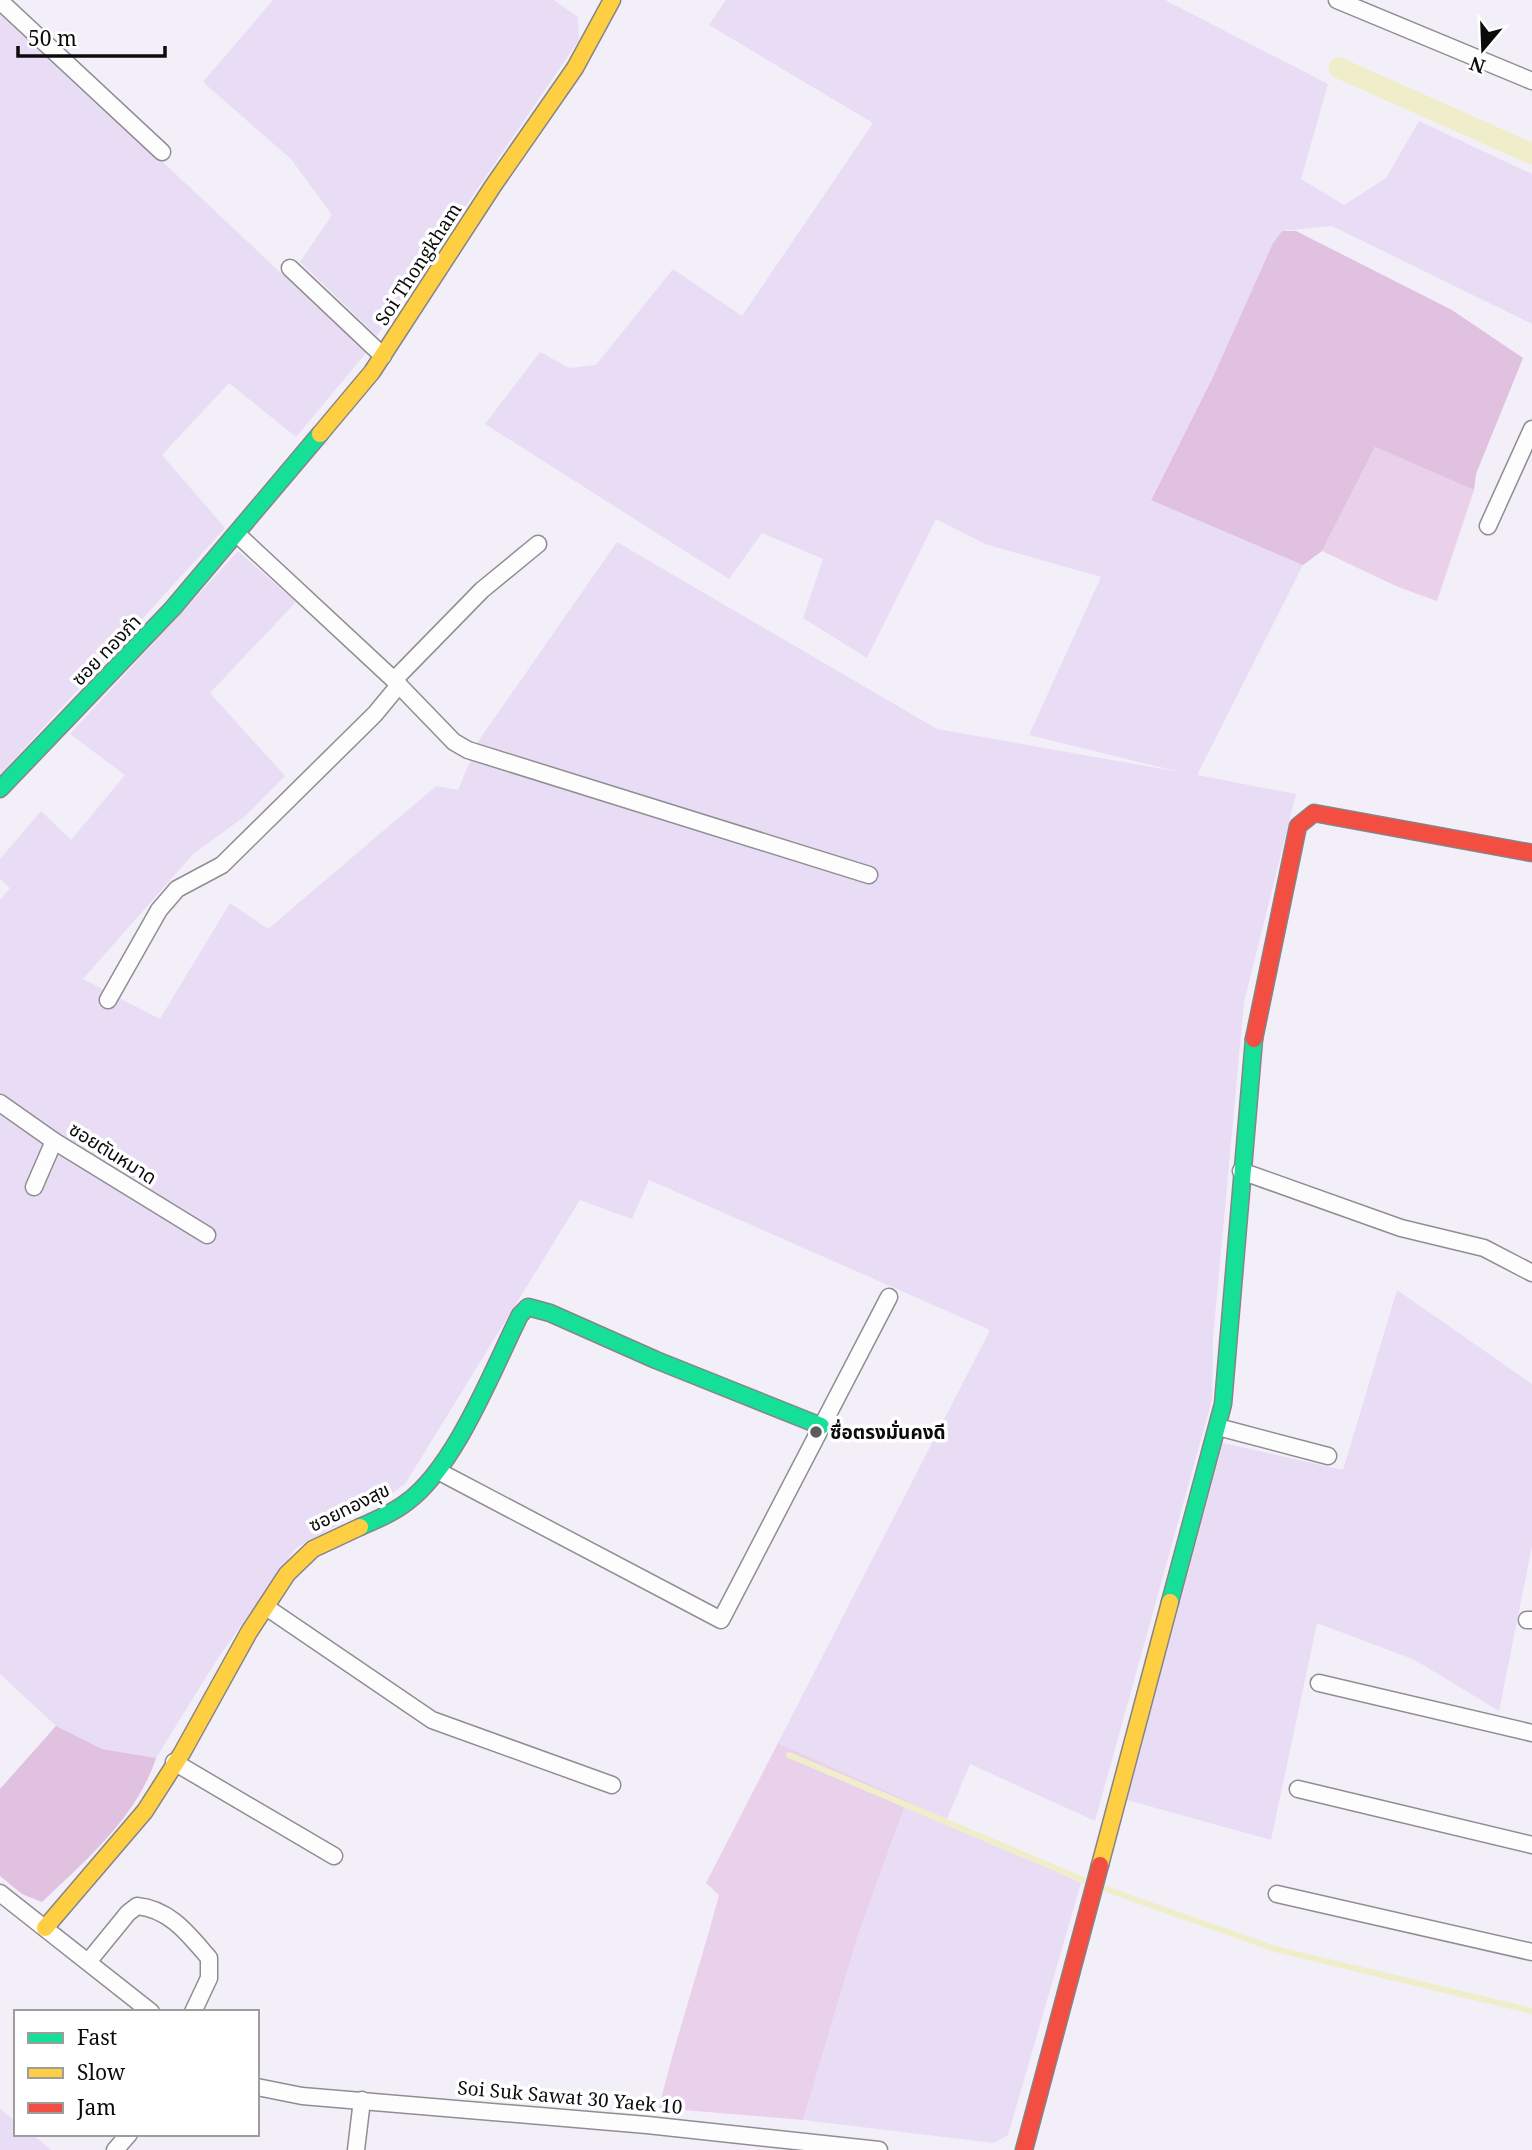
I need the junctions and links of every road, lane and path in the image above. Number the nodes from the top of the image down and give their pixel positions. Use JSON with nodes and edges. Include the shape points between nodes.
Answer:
{"nodes":[{"id":1,"x":612,"y":0,"type":"edge"},
{"id":2,"x":1337,"y":0,"type":"edge"},
{"id":3,"x":0,"y":1,"type":"edge"},
{"id":4,"x":1532,"y":81,"type":"edge"},
{"id":5,"x":162,"y":152,"type":"dead end"},
{"id":6,"x":290,"y":268,"type":"dead end"},
{"id":7,"x":382,"y":357,"type":"junction"},
{"id":8,"x":1532,"y":429,"type":"edge"},
{"id":9,"x":1488,"y":526,"type":"dead end"},
{"id":10,"x":238,"y":535,"type":"junction"},
{"id":11,"x":538,"y":544,"type":"dead end"},
{"id":12,"x":397,"y":683,"type":"junction"},
{"id":13,"x":0,"y":789,"type":"edge"},
{"id":14,"x":1532,"y":853,"type":"edge"},
{"id":15,"x":869,"y":875,"type":"dead end"},
{"id":16,"x":108,"y":1000,"type":"dead end"},
{"id":17,"x":0,"y":1103,"type":"edge"},
{"id":18,"x":54,"y":1141,"type":"junction"},
{"id":19,"x":1241,"y":1171,"type":"junction"},
{"id":20,"x":34,"y":1186,"type":"dead end"},
{"id":21,"x":207,"y":1235,"type":"dead end"},
{"id":22,"x":1532,"y":1273,"type":"edge"},
{"id":23,"x":890,"y":1297,"type":"dead end"},
{"id":24,"x":821,"y":1426,"type":"junction"},
{"id":25,"x":1218,"y":1427,"type":"junction"},
{"id":26,"x":1328,"y":1456,"type":"dead end"},
{"id":27,"x":438,"y":1471,"type":"junction"},
{"id":28,"x":266,"y":1607,"type":"junction"},
{"id":29,"x":1319,"y":1683,"type":"dead end"},
{"id":30,"x":1532,"y":1733,"type":"edge"},
{"id":31,"x":174,"y":1762,"type":"junction"},
{"id":32,"x":612,"y":1785,"type":"dead end"},
{"id":33,"x":1298,"y":1789,"type":"dead end"},
{"id":34,"x":1532,"y":1845,"type":"edge"},
{"id":35,"x":334,"y":1856,"type":"dead end"},
{"id":36,"x":0,"y":1892,"type":"edge"},
{"id":37,"x":1277,"y":1894,"type":"dead end"},
{"id":38,"x":45,"y":1928,"type":"junction"},
{"id":39,"x":1532,"y":1952,"type":"edge"},
{"id":40,"x":88,"y":1962,"type":"junction"},
{"id":41,"x":148,"y":2010,"type":"edge"},
{"id":42,"x":195,"y":2010,"type":"edge"},
{"id":43,"x":259,"y":2087,"type":"edge"},
{"id":44,"x":362,"y":2101,"type":"junction"},
{"id":45,"x":127,"y":2136,"type":"edge"},
{"id":46,"x":115,"y":2150,"type":"edge"},
{"id":47,"x":356,"y":2150,"type":"edge"},
{"id":48,"x":880,"y":2150,"type":"edge"},
{"id":49,"x":1024,"y":2150,"type":"edge"}],
"edges":[{"from":1,"to":7,"type":"street","name":"Soi Thongkham","via":[[575,68]]},
{"from":2,"to":4,"type":"street"},
{"from":3,"to":5,"type":"street"},
{"from":6,"to":7,"type":"street"},
{"from":7,"to":10,"type":"street","name":"Soi Thongkham","via":[[262,499]]},
{"from":8,"to":9,"type":"street"},
{"from":10,"to":12,"type":"street"},
{"from":10,"to":13,"type":"street","name":"ซอย ทองภํา","via":[[130,656]]},
{"from":11,"to":12,"type":"street","via":[[482,590]]},
{"from":12,"to":15,"type":"street","via":[[454,742],[468,750]]},
{"from":12,"to":16,"type":"street","via":[[375,714],[222,865],[177,889],[159,910]]},
{"from":14,"to":19,"type":"street","via":[[1327,814],[1304,818],[1298,826],[1263,979]]},
{"from":17,"to":18,"type":"street","name":"ซอยตันหมาด"},
{"from":18,"to":20,"type":"street"},
{"from":18,"to":21,"type":"street","name":"ซอยตันหมาด"},
{"from":19,"to":22,"type":"street","via":[[1401,1228],[1484,1248]]},
{"from":19,"to":25,"type":"street","via":[[1229,1359]]},
{"from":23,"to":24,"type":"street"},
{"from":24,"to":27,"type":"street","name":"ซอยทองสุข","via":[[528,1307]]},
{"from":24,"to":27,"type":"street","via":[[721,1620]]},
{"from":25,"to":26,"type":"street"},
{"from":25,"to":49,"type":"street"},
{"from":27,"to":28,"type":"street","name":"ซอยทองสุข","via":[[393,1511],[321,1543],[301,1557]]},
{"from":28,"to":31,"type":"street","name":"ซอยทองสุข"},
{"from":28,"to":32,"type":"street","via":[[432,1720]]},
{"from":29,"to":30,"type":"street"},
{"from":31,"to":35,"type":"street"},
{"from":31,"to":38,"type":"street","name":"ซอยทองสุข","via":[[117,1848]]},
{"from":33,"to":34,"type":"street"},
{"from":36,"to":38,"type":"street"},
{"from":37,"to":39,"type":"street"},
{"from":38,"to":40,"type":"street"},
{"from":40,"to":41,"type":"street"},
{"from":40,"to":42,"type":"street","via":[[137,1906],[163,1913],[185,1929],[209,1958],[209,1978]]},
{"from":43,"to":44,"type":"street","name":"Soi Suk Sawat 30 Yaek 10"},
{"from":44,"to":47,"type":"street"},
{"from":44,"to":48,"type":"street","name":"Soi Suk Sawat 30 Yaek 10","via":[[647,2124]]},
{"from":45,"to":46,"type":"street"}]}
